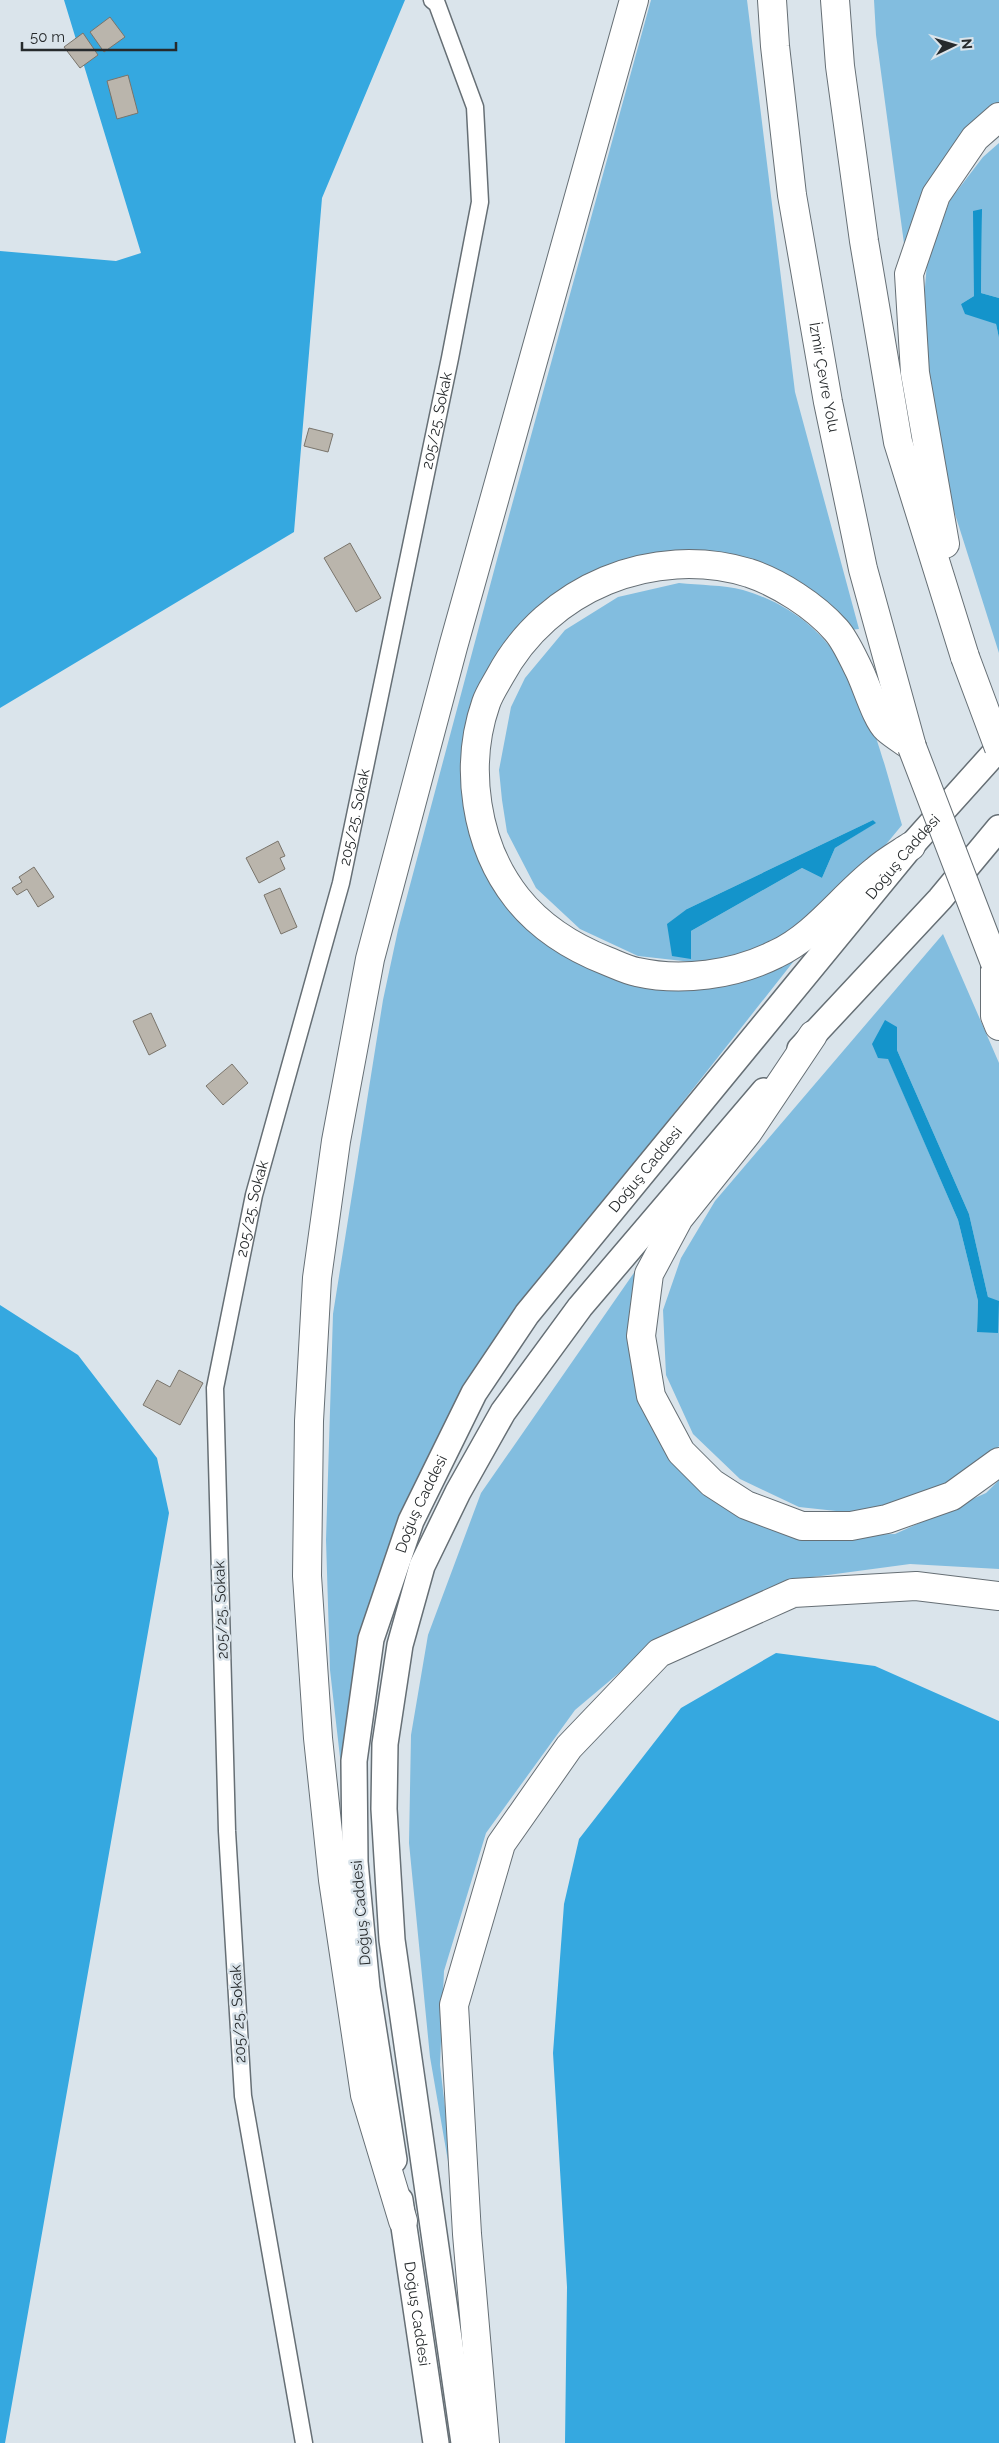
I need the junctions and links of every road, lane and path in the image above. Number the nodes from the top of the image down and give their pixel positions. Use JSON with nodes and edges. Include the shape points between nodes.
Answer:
{"nodes":[{"id":1,"x":432,"y":0,"type":"edge"},
{"id":2,"x":634,"y":0,"type":"edge"},
{"id":3,"x":772,"y":0,"type":"edge"},
{"id":4,"x":835,"y":0,"type":"edge"},
{"id":5,"x":999,"y":117,"type":"edge"},
{"id":6,"x":965,"y":656,"type":"junction"},
{"id":7,"x":912,"y":747,"type":"junction"},
{"id":8,"x":999,"y":748,"type":"edge"},
{"id":9,"x":999,"y":828,"type":"edge"},
{"id":10,"x":911,"y":846,"type":"junction"},
{"id":11,"x":997,"y":967,"type":"edge"},
{"id":12,"x":999,"y":1026,"type":"edge"},
{"id":13,"x":813,"y":1035,"type":"junction"},
{"id":14,"x":999,"y":1462,"type":"edge"},
{"id":15,"x":999,"y":1596,"type":"edge"},
{"id":16,"x":404,"y":2221,"type":"junction"},
{"id":17,"x":304,"y":2443,"type":"edge"},
{"id":18,"x":436,"y":2443,"type":"edge"},
{"id":19,"x":464,"y":2443,"type":"edge"},
{"id":20,"x":485,"y":2443,"type":"edge"}],
"edges":[{"from":1,"to":17,"type":"street","name":"205/25. Sokak","via":[[437,4],[475,107],[480,202],[341,883],[254,1195],[215,1388],[227,1831],[243,2096]]},
{"from":2,"to":16,"type":"highway","via":[[453,647],[370,959],[336,1141],[317,1278],[309,1420],[307,1576],[318,1738],[333,1880],[365,2095]]},
{"from":3,"to":7,"type":"highway","name":"İzmir Çevre Yolu","via":[[792,194],[828,402],[863,569]]},
{"from":4,"to":6,"type":"highway","via":[[840,66],[864,241],[898,442]]},
{"from":5,"to":6,"type":"highway","via":[[975,138],[936,195],[910,274],[915,374]]},
{"from":6,"to":8,"type":"highway","bridge":true},
{"from":7,"to":10,"type":"highway","via":[[885,727],[858,667],[836,631],[794,594],[750,574],[708,564],[668,565],[623,572],[591,586],[554,610],[513,651],[486,702],[474,758],[478,811],[494,861],[517,898],[557,936],[591,955],[635,972],[679,978],[730,970],[777,954],[808,933],[876,870]]},
{"from":7,"to":11,"type":"highway","name":"İzmir Çevre Yolu","bridge":true},
{"from":8,"to":10,"type":"main road","name":"Doğuş Caddesi"},
{"from":9,"to":13,"type":"main road","name":"Doğuş Caddesi","via":[[940,900]]},
{"from":10,"to":16,"type":"main road","name":"Doğuş Caddesi","via":[[527,1314],[474,1393],[411,1521],[371,1639],[354,1761],[355,1862],[367,1988]]},
{"from":11,"to":12,"type":"highway","via":[[995,1016]]},
{"from":13,"to":14,"type":"highway","via":[[748,1132],[679,1218],[649,1274],[641,1336],[651,1396],[681,1452],[712,1484],[746,1505],[802,1526],[851,1526],[887,1519],[952,1496]]},
{"from":13,"to":19,"type":"main road","name":"Doğuş Caddesi","via":[[580,1308],[503,1412],[458,1492],[422,1566],[400,1645],[385,1744],[384,1809],[392,1940]]},
{"from":15,"to":20,"type":"highway","via":[[916,1586],[793,1593],[659,1653],[569,1747],[501,1844],[454,2005],[467,2234]]},
{"from":16,"to":18,"type":"main road","name":"Doğuş Caddesi"}]}
